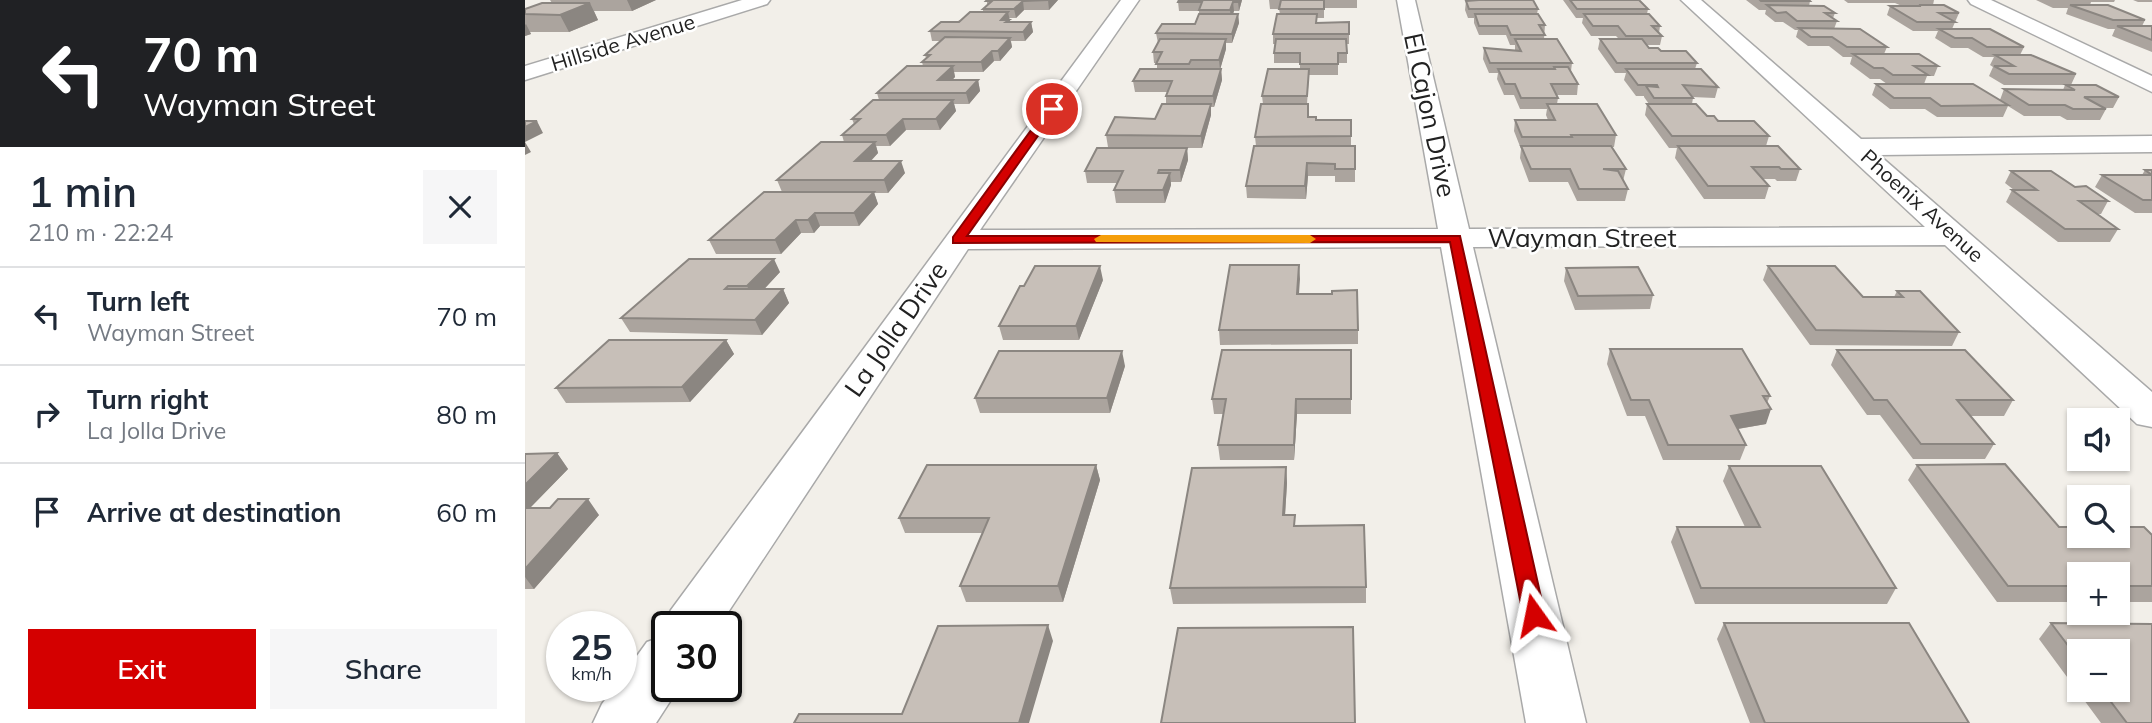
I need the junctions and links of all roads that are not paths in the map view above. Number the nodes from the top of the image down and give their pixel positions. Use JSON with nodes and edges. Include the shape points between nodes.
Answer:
{"nodes":[{"id":1,"x":761,"y":0,"type":"edge"},
{"id":2,"x":1130,"y":0,"type":"edge"},
{"id":3,"x":1406,"y":0,"type":"edge"},
{"id":4,"x":1690,"y":0,"type":"edge"},
{"id":5,"x":1977,"y":0,"type":"edge"},
{"id":6,"x":525,"y":72,"type":"edge"},
{"id":7,"x":2152,"y":85,"type":"edge"},
{"id":8,"x":2152,"y":144,"type":"edge"},
{"id":9,"x":1857,"y":147,"type":"junction"},
{"id":10,"x":1954,"y":236,"type":"junction"},
{"id":11,"x":1456,"y":238,"type":"junction"},
{"id":12,"x":958,"y":240,"type":"junction"},
{"id":13,"x":2152,"y":414,"type":"edge"},
{"id":14,"x":699,"y":611,"type":"edge"},
{"id":15,"x":651,"y":682,"type":"edge"},
{"id":16,"x":623,"y":723,"type":"edge"},
{"id":17,"x":1556,"y":723,"type":"edge"}],
"edges":[{"from":1,"to":6,"type":"street","name":"Hillside Avenue"},
{"from":2,"to":12,"type":"street","name":"La Jolla Drive"},
{"from":3,"to":11,"type":"street","name":"El Cajon Drive"},
{"from":4,"to":9,"type":"street","name":"Phoenix Avenue"},
{"from":5,"to":7,"type":"street"},
{"from":8,"to":9,"type":"street"},
{"from":9,"to":10,"type":"street","name":"Phoenix Avenue"},
{"from":10,"to":11,"type":"street","name":"Wayman Street"},
{"from":10,"to":13,"type":"street","name":"Phoenix Avenue"},
{"from":11,"to":12,"type":"street","name":"Wayman Street"},
{"from":11,"to":17,"type":"street","name":"El Cajon Drive"},
{"from":12,"to":14,"type":"street","name":"La Jolla Drive"},
{"from":15,"to":16,"type":"street"}]}
